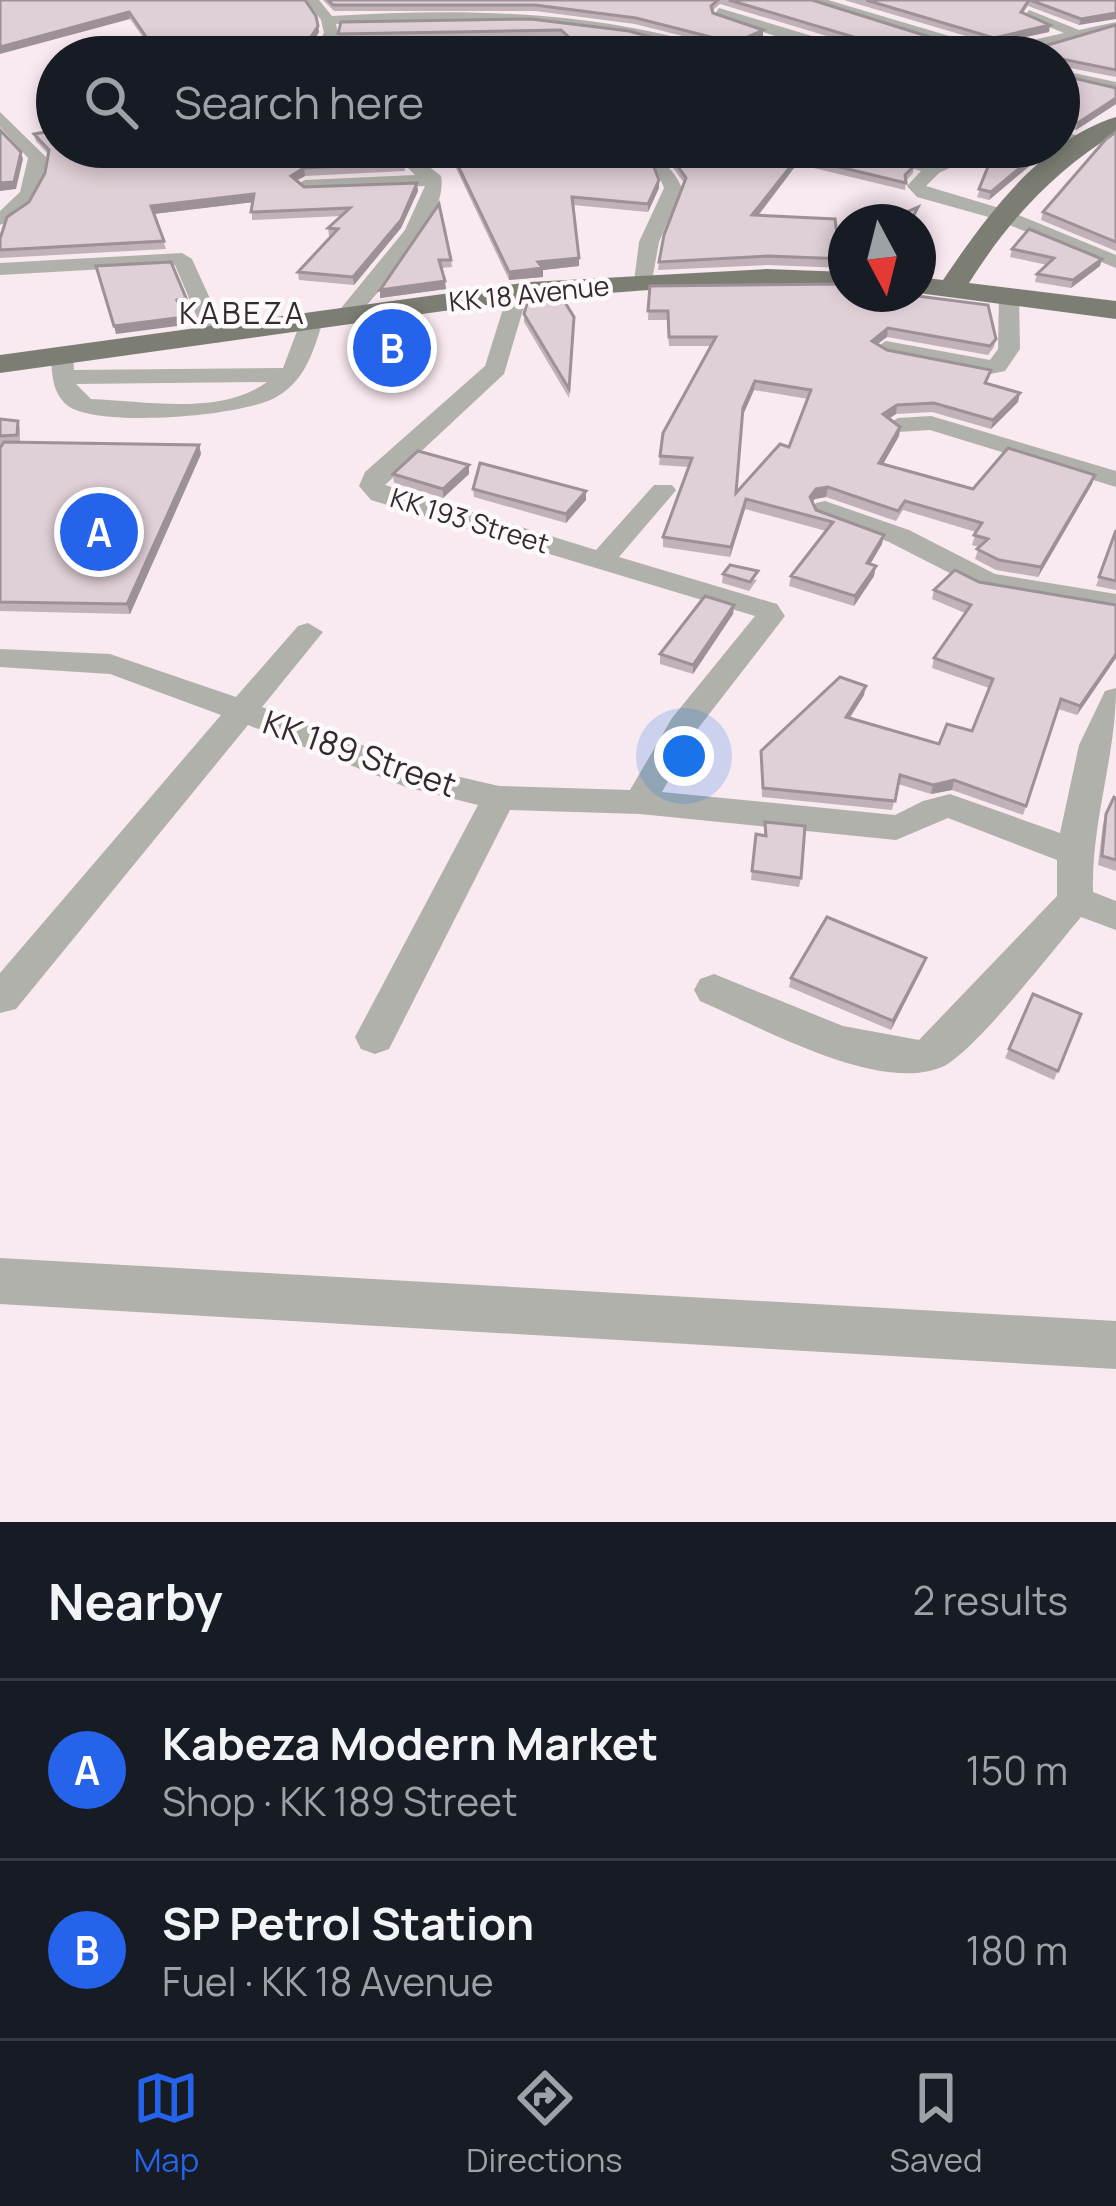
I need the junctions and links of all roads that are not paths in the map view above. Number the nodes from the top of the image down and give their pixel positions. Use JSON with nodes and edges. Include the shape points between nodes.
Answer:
{"nodes":[{"id":1,"x":311,"y":0,"type":"edge"},
{"id":2,"x":823,"y":1,"type":"edge"},
{"id":3,"x":719,"y":12,"type":"edge"},
{"id":4,"x":1029,"y":14,"type":"edge"},
{"id":5,"x":328,"y":20,"type":"junction"},
{"id":6,"x":1116,"y":26,"type":"edge"},
{"id":7,"x":905,"y":29,"type":"junction"},
{"id":8,"x":1077,"y":34,"type":"junction"},
{"id":9,"x":330,"y":36,"type":"edge"},
{"id":10,"x":670,"y":36,"type":"edge"},
{"id":11,"x":788,"y":36,"type":"edge"},
{"id":12,"x":875,"y":36,"type":"edge"},
{"id":13,"x":929,"y":36,"type":"edge"},
{"id":14,"x":1070,"y":36,"type":"edge"},
{"id":15,"x":1080,"y":79,"type":"edge"},
{"id":16,"x":1116,"y":87,"type":"edge"},
{"id":17,"x":2,"y":123,"type":"edge"},
{"id":18,"x":1116,"y":124,"type":"edge"},
{"id":19,"x":1080,"y":136,"type":"edge"},
{"id":20,"x":36,"y":156,"type":"edge"},
{"id":21,"x":37,"y":168,"type":"edge"},
{"id":22,"x":415,"y":168,"type":"edge"},
{"id":23,"x":665,"y":168,"type":"edge"},
{"id":24,"x":929,"y":168,"type":"edge"},
{"id":25,"x":1043,"y":168,"type":"edge"},
{"id":26,"x":933,"y":169,"type":"joint"},
{"id":27,"x":435,"y":180,"type":"junction"},
{"id":28,"x":305,"y":184,"type":"edge"},
{"id":29,"x":999,"y":214,"type":"junction"},
{"id":30,"x":0,"y":219,"type":"edge"},
{"id":31,"x":1116,"y":262,"type":"edge"},
{"id":32,"x":0,"y":269,"type":"edge"},
{"id":33,"x":828,"y":280,"type":"edge"},
{"id":34,"x":644,"y":281,"type":"junction"},
{"id":35,"x":936,"y":286,"type":"edge"},
{"id":36,"x":952,"y":287,"type":"junction"},
{"id":37,"x":518,"y":293,"type":"junction"},
{"id":38,"x":1009,"y":295,"type":"junction"},
{"id":39,"x":1116,"y":310,"type":"edge"},
{"id":40,"x":348,"y":314,"type":"junction"},
{"id":41,"x":313,"y":318,"type":"junction"},
{"id":42,"x":216,"y":336,"type":"junction"},
{"id":43,"x":886,"y":348,"type":"edge"},
{"id":44,"x":0,"y":364,"type":"edge"},
{"id":45,"x":63,"y":366,"type":"junction"},
{"id":46,"x":898,"y":425,"type":"edge"},
{"id":47,"x":1116,"y":479,"type":"edge"},
{"id":48,"x":663,"y":490,"type":"dead end"},
{"id":49,"x":825,"y":509,"type":"edge"},
{"id":50,"x":602,"y":560,"type":"junction"},
{"id":51,"x":1116,"y":603,"type":"edge"},
{"id":52,"x":308,"y":632,"type":"dead end"},
{"id":53,"x":0,"y":658,"type":"edge"},
{"id":54,"x":1116,"y":698,"type":"edge"},
{"id":55,"x":238,"y":711,"type":"junction"},
{"id":56,"x":499,"y":798,"type":"junction"},
{"id":57,"x":640,"y":802,"type":"junction"},
{"id":58,"x":1073,"y":852,"type":"junction"},
{"id":59,"x":1076,"y":900,"type":"junction"},
{"id":60,"x":1116,"y":916,"type":"edge"},
{"id":61,"x":713,"y":990,"type":"dead end"},
{"id":62,"x":2,"y":998,"type":"edge"},
{"id":63,"x":376,"y":1037,"type":"dead end"},
{"id":64,"x":0,"y":1281,"type":"edge"},
{"id":65,"x":1116,"y":1345,"type":"edge"}],
"edges":[{"from":1,"to":5,"type":"street"},
{"from":2,"to":7,"type":"street"},
{"from":3,"to":11,"type":"street"},
{"from":4,"to":8,"type":"street"},
{"from":5,"to":9,"type":"street"},
{"from":5,"to":10,"type":"street","via":[[558,16]]},
{"from":6,"to":8,"type":"street"},
{"from":7,"to":12,"type":"street"},
{"from":7,"to":13,"type":"street"},
{"from":8,"to":14,"type":"street"},
{"from":15,"to":16,"type":"street"},
{"from":17,"to":20,"type":"street"},
{"from":18,"to":19,"type":"main road"},
{"from":21,"to":30,"type":"street","via":[[27,199]]},
{"from":22,"to":27,"type":"street"},
{"from":23,"to":34,"type":"street","via":[[673,188],[649,242]]},
{"from":24,"to":26,"type":"street"},
{"from":25,"to":29,"type":"main road"},
{"from":26,"to":29,"type":"street","via":[[916,190]]},
{"from":27,"to":28,"type":"street"},
{"from":27,"to":40,"type":"street","via":[[424,219]]},
{"from":29,"to":31,"type":"street"},
{"from":29,"to":36,"type":"main road"},
{"from":32,"to":42,"type":"street","via":[[182,259]]},
{"from":33,"to":34,"type":"main road","name":"KK 18 Avenue"},
{"from":34,"to":37,"type":"main road","name":"KK 18 Avenue"},
{"from":35,"to":36,"type":"main road"},
{"from":36,"to":38,"type":"main road"},
{"from":37,"to":40,"type":"main road","name":"KK 18 Avenue"},
{"from":37,"to":50,"type":"street","name":"KK 193 Street","via":[[496,369],[372,486]]},
{"from":38,"to":39,"type":"main road"},
{"from":38,"to":43,"type":"street","via":[[1010,349],[998,366]]},
{"from":40,"to":41,"type":"main road","name":"KK 18 Avenue"},
{"from":41,"to":42,"type":"main road","name":"KK 18 Avenue"},
{"from":41,"to":45,"type":"street","via":[[290,375],[239,404],[87,406],[71,400]]},
{"from":42,"to":45,"type":"main road","name":"KK 18 Avenue"},
{"from":44,"to":45,"type":"main road","name":"KK 18 Avenue"},
{"from":46,"to":47,"type":"street","via":[[931,423]]},
{"from":48,"to":50,"type":"street"},
{"from":49,"to":51,"type":"street","via":[[987,581]]},
{"from":50,"to":57,"type":"street","name":"KK 193 Street","via":[[756,605],[770,616],[683,726]]},
{"from":52,"to":55,"type":"street"},
{"from":53,"to":55,"type":"street","name":"KK 189 Street","via":[[110,664]]},
{"from":54,"to":58,"type":"street","via":[[1100,728]]},
{"from":55,"to":56,"type":"street","name":"KK 189 Street","via":[[418,779]]},
{"from":55,"to":62,"type":"street"},
{"from":56,"to":57,"type":"street","name":"KK 189 Street"},
{"from":56,"to":63,"type":"street"},
{"from":57,"to":58,"type":"street","name":"KK 189 Street","via":[[896,828],[950,806]]},
{"from":58,"to":59,"type":"street"},
{"from":59,"to":60,"type":"street"},
{"from":59,"to":61,"type":"street","via":[[930,1055],[870,1050]]},
{"from":64,"to":65,"type":"street"}]}
